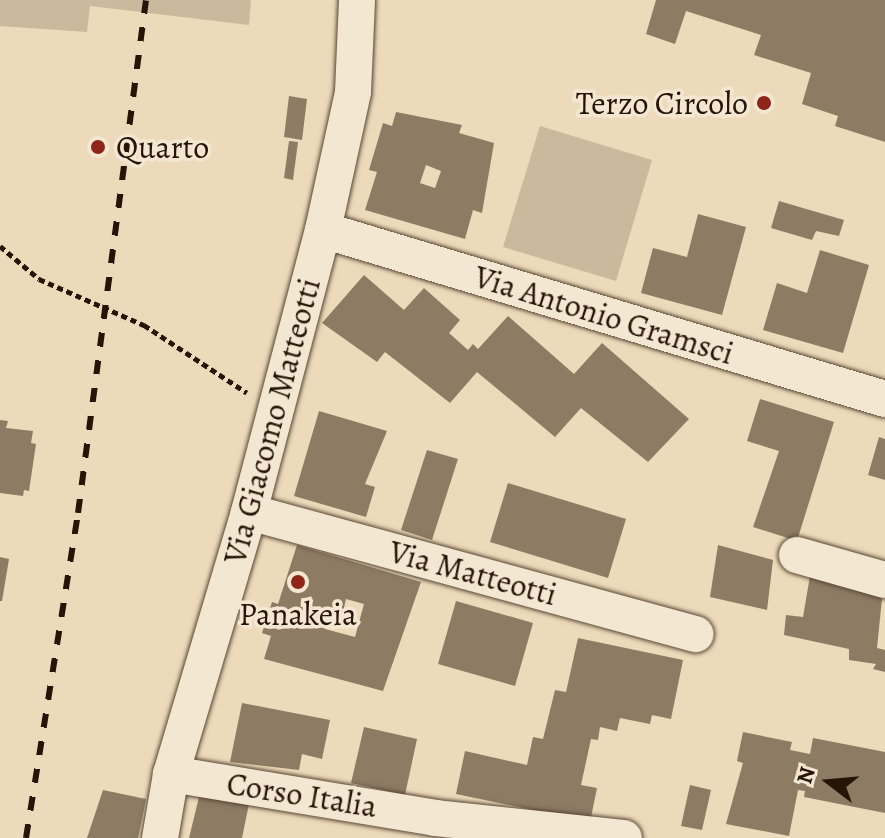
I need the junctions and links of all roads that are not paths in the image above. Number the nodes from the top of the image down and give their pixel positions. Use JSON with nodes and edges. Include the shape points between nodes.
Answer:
{"nodes":[{"id":1,"x":357,"y":0,"type":"edge"},
{"id":2,"x":323,"y":230,"type":"junction"},
{"id":3,"x":885,"y":399,"type":"edge"},
{"id":4,"x":249,"y":512,"type":"junction"},
{"id":5,"x":797,"y":555,"type":"dead end"},
{"id":6,"x":885,"y":580,"type":"edge"},
{"id":7,"x":696,"y":634,"type":"dead end"},
{"id":8,"x":171,"y":774,"type":"junction"},
{"id":9,"x":160,"y":838,"type":"edge"},
{"id":10,"x":624,"y":838,"type":"edge"}],
"edges":[{"from":1,"to":2,"type":"street","name":"Via Giacomo Matteotti","via":[[353,92]]},
{"from":2,"to":3,"type":"street","name":"Via Antonio Gramsci"},
{"from":2,"to":4,"type":"street","name":"Via Giacomo Matteotti"},
{"from":4,"to":7,"type":"street","name":"Via Matteotti"},
{"from":4,"to":8,"type":"street","name":"Via Giacomo Matteotti"},
{"from":5,"to":6,"type":"street"},
{"from":8,"to":9,"type":"street","name":"Via Giacomo Matteotti"},
{"from":8,"to":10,"type":"street","name":"Corso Italia","via":[[436,818]]}]}
